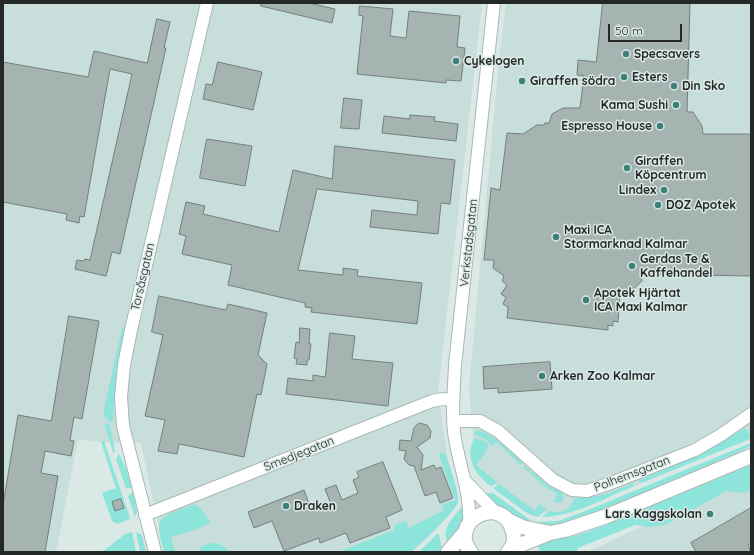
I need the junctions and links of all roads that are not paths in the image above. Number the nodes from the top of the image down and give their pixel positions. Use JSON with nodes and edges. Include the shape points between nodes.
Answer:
{"nodes":[{"id":1,"x":207,"y":3,"type":"edge"},
{"id":2,"x":494,"y":3,"type":"edge"},
{"id":3,"x":453,"y":400,"type":"junction"},
{"id":4,"x":751,"y":414,"type":"edge"},
{"id":5,"x":453,"y":421,"type":"junction"},
{"id":6,"x":751,"y":456,"type":"edge"},
{"id":7,"x":465,"y":481,"type":"junction"},
{"id":8,"x":495,"y":512,"type":"junction"},
{"id":9,"x":145,"y":515,"type":"junction"},
{"id":10,"x":508,"y":520,"type":"junction"},
{"id":11,"x":467,"y":528,"type":"junction"},
{"id":12,"x":550,"y":533,"type":"junction"},
{"id":13,"x":509,"y":551,"type":"edge"},
{"id":14,"x":155,"y":552,"type":"edge"},
{"id":15,"x":448,"y":552,"type":"edge"},
{"id":16,"x":472,"y":552,"type":"edge"}],
"edges":[{"from":1,"to":9,"type":"street","name":"Torsåsgatan","via":[[124,365],[121,397],[123,426]]},
{"from":2,"to":3,"type":"street","name":"Verkstadsgatan"},
{"from":3,"to":5,"type":"street","name":"Verkstadsgatan"},
{"from":3,"to":9,"type":"street","name":"Smedjegatan","via":[[432,401]]},
{"from":4,"to":5,"type":"street","name":"Polhemsgatan","via":[[695,450],[587,491],[572,490],[553,480],[498,431],[480,421]]},
{"from":5,"to":7,"type":"street","name":"Verkstadsgatan"},
{"from":6,"to":12,"type":"street","via":[[607,516]]},
{"from":7,"to":8,"type":"street","name":"Verkstadsgatan"},
{"from":7,"to":11,"type":"street","name":"Verkstadsgatan","via":[[470,510]]},
{"from":8,"to":10,"type":"street"},
{"from":8,"to":11,"type":"street","via":[[480,514]]},
{"from":9,"to":14,"type":"street","name":"Torsåsgatan"},
{"from":10,"to":12,"type":"street","via":[[522,527]]},
{"from":10,"to":13,"type":"street","via":[[514,536]]},
{"from":11,"to":15,"type":"street"},
{"from":11,"to":16,"type":"street","via":[[466,539]]},
{"from":12,"to":13,"type":"street"}]}
